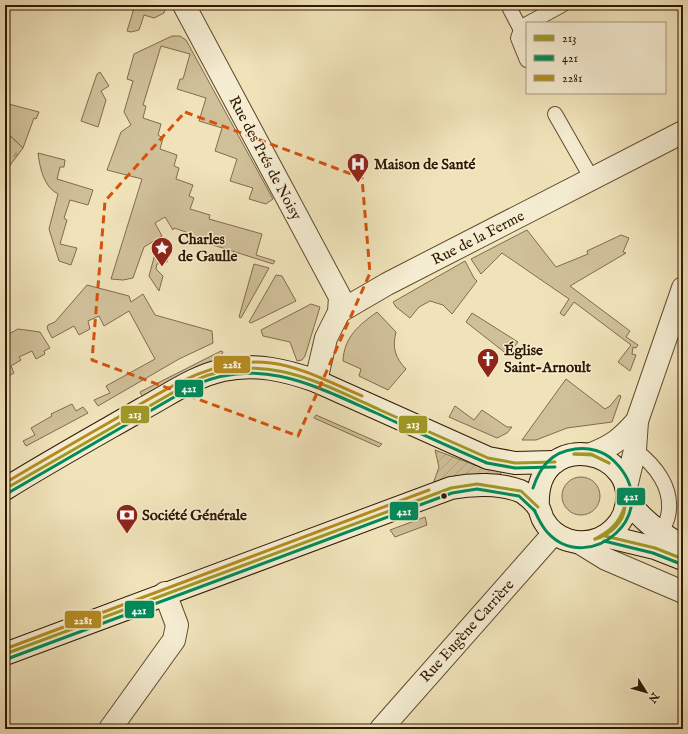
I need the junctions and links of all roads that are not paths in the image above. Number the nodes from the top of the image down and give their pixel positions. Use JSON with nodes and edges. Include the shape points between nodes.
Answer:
{"nodes":[{"id":1,"x":184,"y":5,"type":"edge"},
{"id":2,"x":510,"y":5,"type":"edge"},
{"id":3,"x":562,"y":5,"type":"edge"},
{"id":4,"x":533,"y":22,"type":"edge"},
{"id":5,"x":526,"y":26,"type":"edge"},
{"id":6,"x":526,"y":58,"type":"edge"},
{"id":7,"x":555,"y":114,"type":"dead end"},
{"id":8,"x":683,"y":132,"type":"edge"},
{"id":9,"x":600,"y":175,"type":"junction"},
{"id":10,"x":683,"y":288,"type":"edge"},
{"id":11,"x":679,"y":311,"type":"edge"},
{"id":12,"x":339,"y":312,"type":"junction"},
{"id":13,"x":316,"y":381,"type":"junction"},
{"id":14,"x":637,"y":421,"type":"junction"},
{"id":15,"x":635,"y":450,"type":"junction"},
{"id":16,"x":591,"y":454,"type":"junction"},
{"id":17,"x":555,"y":462,"type":"junction"},
{"id":18,"x":5,"y":490,"type":"edge"},
{"id":19,"x":626,"y":494,"type":"junction"},
{"id":20,"x":538,"y":507,"type":"junction"},
{"id":21,"x":554,"y":533,"type":"junction"},
{"id":22,"x":660,"y":534,"type":"junction"},
{"id":23,"x":605,"y":536,"type":"junction"},
{"id":24,"x":580,"y":543,"type":"junction"},
{"id":25,"x":683,"y":546,"type":"edge"},
{"id":26,"x":683,"y":559,"type":"edge"},
{"id":27,"x":683,"y":592,"type":"edge"},
{"id":28,"x":165,"y":593,"type":"junction"},
{"id":29,"x":5,"y":654,"type":"edge"},
{"id":30,"x":110,"y":729,"type":"edge"},
{"id":31,"x":380,"y":729,"type":"edge"}],
"edges":[{"from":1,"to":12,"type":"main road","name":"Rue des Prés de Noisy","via":[[340,297]]},
{"from":2,"to":5,"type":"lane","via":[[510,9]]},
{"from":3,"to":4,"type":"lane"},
{"from":5,"to":6,"type":"lane","via":[[518,38]]},
{"from":7,"to":9,"type":"lane"},
{"from":8,"to":9,"type":"main road","name":"Rue de la Ferme"},
{"from":9,"to":12,"type":"main road","name":"Rue de la Ferme","via":[[387,284]]},
{"from":10,"to":11,"type":"main road"},
{"from":11,"to":14,"type":"main road"},
{"from":12,"to":13,"type":"main road","via":[[324,343]]},
{"from":13,"to":17,"type":"main road","via":[[488,458],[515,462]]},
{"from":13,"to":18,"type":"main road","via":[[257,367],[210,374],[63,454]]},
{"from":14,"to":15,"type":"main road"},
{"from":14,"to":16,"type":"main road","via":[[610,447]]},
{"from":15,"to":19,"type":"main road"},
{"from":15,"to":22,"type":"lane","via":[[653,465],[660,474],[665,488],[668,517]]},
{"from":16,"to":17,"type":"main road","via":[[579,453]]},
{"from":16,"to":19,"type":"main road","via":[[603,458],[614,466],[621,476]]},
{"from":17,"to":20,"type":"main road","via":[[540,482],[537,494]]},
{"from":19,"to":22,"type":"main road","via":[[637,513]]},
{"from":19,"to":23,"type":"main road","via":[[624,514],[616,527]]},
{"from":20,"to":21,"type":"main road","via":[[543,520]]},
{"from":20,"to":28,"type":"main road","via":[[521,491],[477,484],[451,488]]},
{"from":21,"to":24,"type":"main road","via":[[569,541]]},
{"from":21,"to":31,"type":"main road","name":"Rue Eugène Carrière"},
{"from":22,"to":25,"type":"main road"},
{"from":23,"to":24,"type":"main road"},
{"from":23,"to":26,"type":"main road","via":[[655,548]]},
{"from":24,"to":27,"type":"main road","via":[[606,559]]},
{"from":28,"to":29,"type":"main road"},
{"from":28,"to":30,"type":"main road","via":[[177,625],[174,640]]}]}
